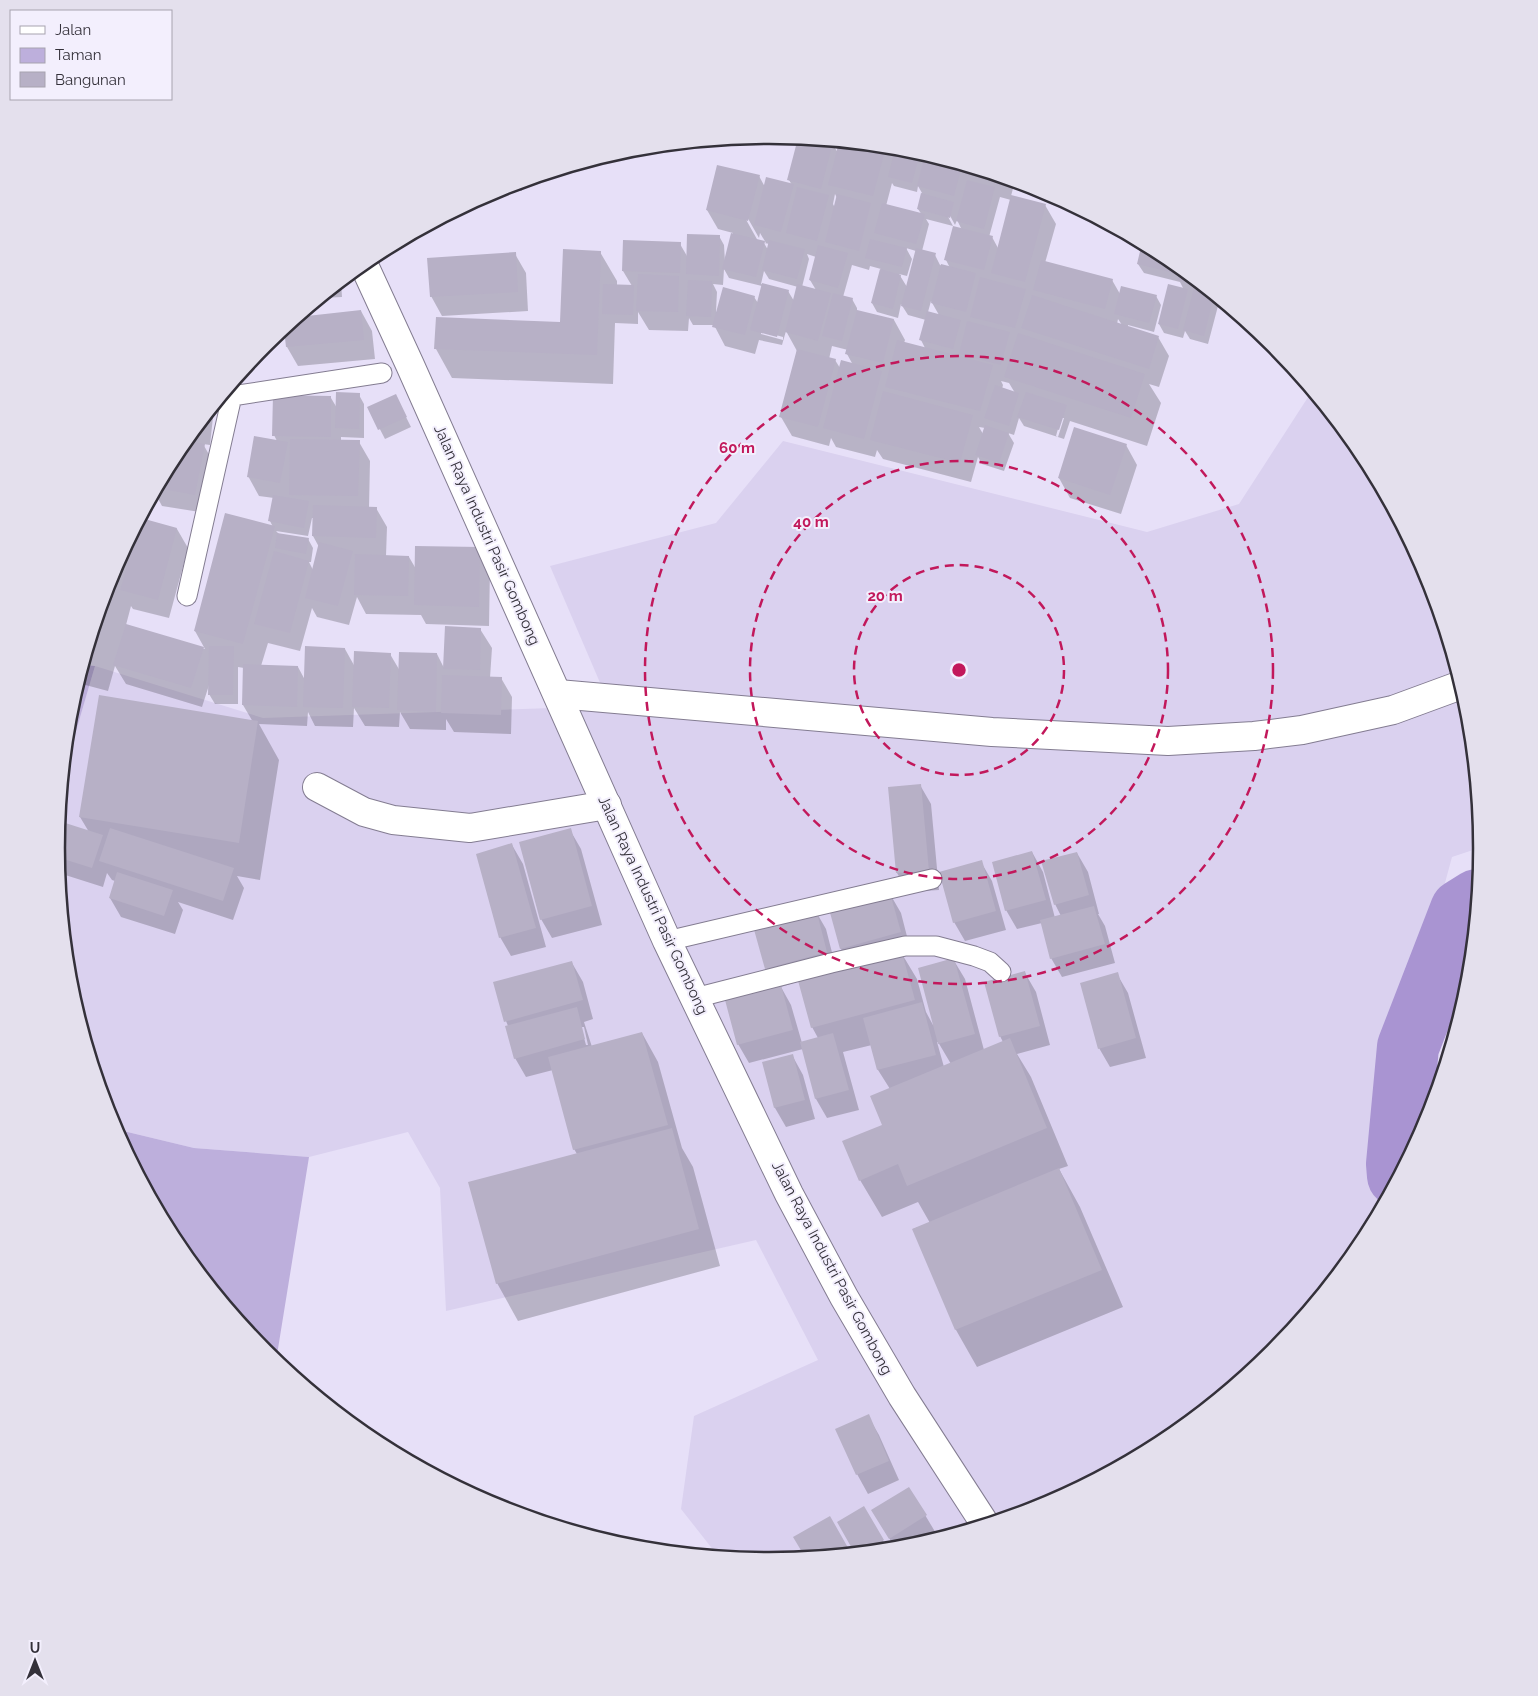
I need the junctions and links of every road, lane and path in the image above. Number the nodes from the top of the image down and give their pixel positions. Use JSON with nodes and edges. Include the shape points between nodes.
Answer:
{"nodes":[{"id":1,"x":366,"y":271,"type":"edge"},
{"id":2,"x":382,"y":373,"type":"dead end"},
{"id":3,"x":231,"y":395,"type":"edge"},
{"id":4,"x":227,"y":399,"type":"edge"},
{"id":5,"x":187,"y":596,"type":"dead end"},
{"id":6,"x":1454,"y":688,"type":"edge"},
{"id":7,"x":558,"y":694,"type":"junction"},
{"id":8,"x":317,"y":787,"type":"dead end"},
{"id":9,"x":607,"y":805,"type":"junction"},
{"id":10,"x":932,"y":879,"type":"dead end"},
{"id":11,"x":667,"y":941,"type":"junction"},
{"id":12,"x":1001,"y":972,"type":"dead end"},
{"id":13,"x":695,"y":998,"type":"junction"},
{"id":14,"x":982,"y":1519,"type":"edge"}],
"edges":[{"from":1,"to":7,"type":"main road","name":"Jalan Raya Industri Pasir Gombong"},
{"from":2,"to":3,"type":"lane"},
{"from":4,"to":5,"type":"lane"},
{"from":6,"to":7,"type":"main road","via":[[1393,710],[1302,730],[1168,741],[992,732]]},
{"from":7,"to":9,"type":"main road","name":"Jalan Raya Industri Pasir Gombong"},
{"from":8,"to":9,"type":"main road","via":[[364,812],[393,820],[470,828]]},
{"from":9,"to":11,"type":"main road","name":"Jalan Raya Industri Pasir Gombong"},
{"from":10,"to":11,"type":"lane"},
{"from":11,"to":13,"type":"main road","name":"Jalan Raya Industri Pasir Gombong"},
{"from":12,"to":13,"type":"lane","via":[[990,962],[974,956],[936,946],[906,946]]},
{"from":13,"to":14,"type":"main road","name":"Jalan Raya Industri Pasir Gombong","via":[[789,1194],[844,1298],[902,1396]]}]}
